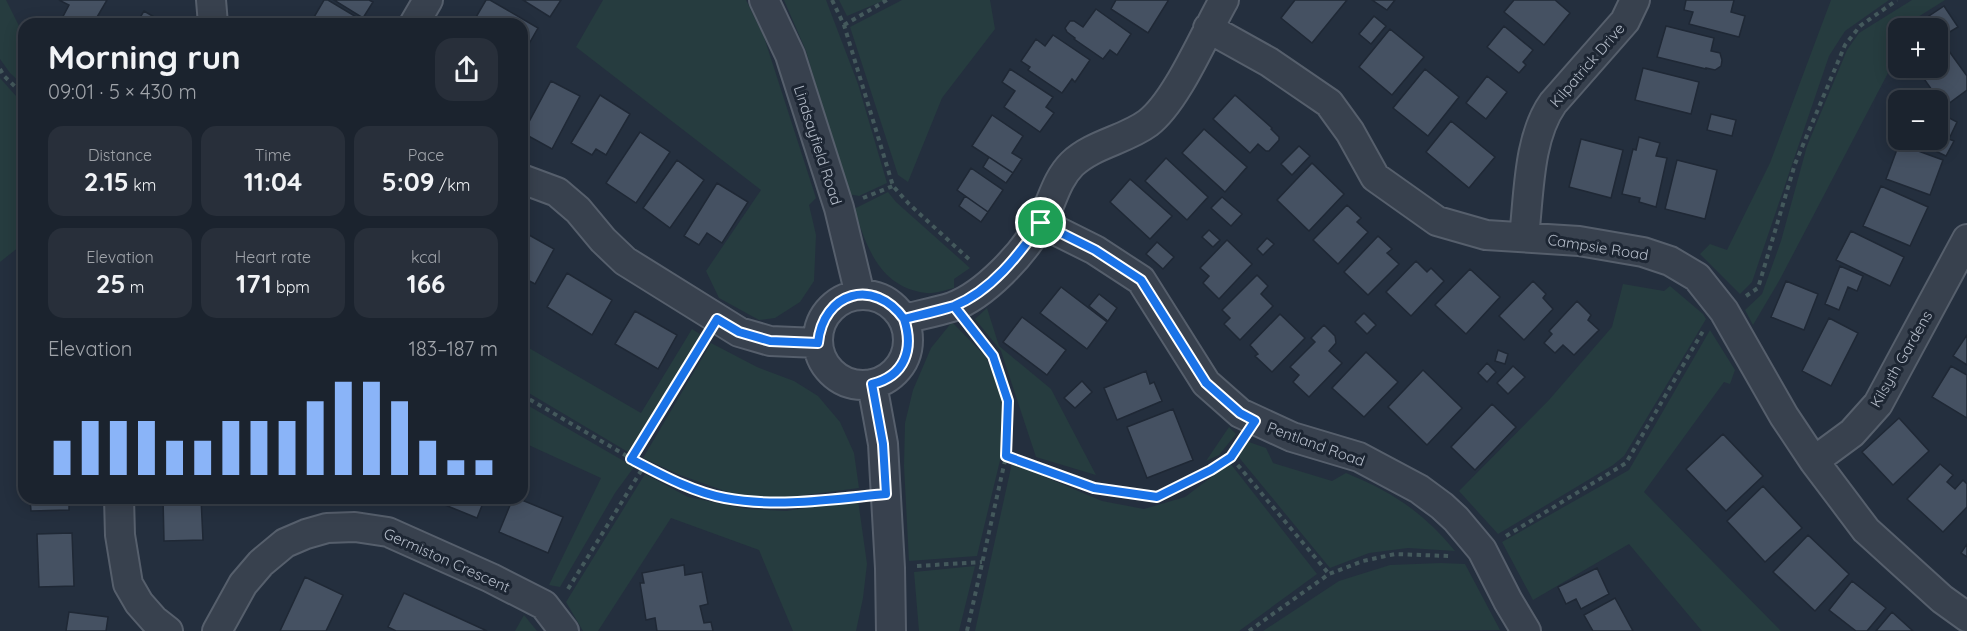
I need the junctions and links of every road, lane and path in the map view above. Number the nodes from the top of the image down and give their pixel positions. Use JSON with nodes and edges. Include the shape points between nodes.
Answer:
{"nodes":[{"id":1,"x":211,"y":0,"type":"edge"},
{"id":2,"x":428,"y":0,"type":"edge"},
{"id":3,"x":764,"y":0,"type":"edge"},
{"id":4,"x":832,"y":0,"type":"edge"},
{"id":5,"x":887,"y":0,"type":"edge"},
{"id":6,"x":1224,"y":0,"type":"edge"},
{"id":7,"x":1635,"y":0,"type":"edge"},
{"id":8,"x":1897,"y":0,"type":"edge"},
{"id":9,"x":212,"y":18,"type":"edge"},
{"id":10,"x":418,"y":18,"type":"edge"},
{"id":11,"x":844,"y":26,"type":"junction"},
{"id":12,"x":1208,"y":28,"type":"junction"},
{"id":13,"x":0,"y":69,"type":"edge"},
{"id":14,"x":18,"y":89,"type":"edge"},
{"id":15,"x":528,"y":181,"type":"edge"},
{"id":16,"x":1041,"y":223,"type":"junction"},
{"id":17,"x":1524,"y":237,"type":"junction"},
{"id":18,"x":1967,"y":239,"type":"edge"},
{"id":19,"x":992,"y":280,"type":"junction"},
{"id":20,"x":860,"y":295,"type":"junction"},
{"id":21,"x":954,"y":306,"type":"junction"},
{"id":22,"x":1724,"y":311,"type":"junction"},
{"id":23,"x":717,"y":319,"type":"junction"},
{"id":24,"x":904,"y":319,"type":"junction"},
{"id":25,"x":818,"y":343,"type":"junction"},
{"id":26,"x":872,"y":384,"type":"junction"},
{"id":27,"x":528,"y":399,"type":"edge"},
{"id":28,"x":1255,"y":421,"type":"junction"},
{"id":29,"x":1006,"y":456,"type":"junction"},
{"id":30,"x":1231,"y":457,"type":"junction"},
{"id":31,"x":631,"y":459,"type":"junction"},
{"id":32,"x":1814,"y":462,"type":"junction"},
{"id":33,"x":644,"y":466,"type":"junction"},
{"id":34,"x":886,"y":494,"type":"junction"},
{"id":35,"x":118,"y":504,"type":"edge"},
{"id":36,"x":1482,"y":550,"type":"junction"},
{"id":37,"x":982,"y":562,"type":"junction"},
{"id":38,"x":890,"y":568,"type":"junction"},
{"id":39,"x":1329,"y":574,"type":"junction"},
{"id":40,"x":1967,"y":616,"type":"edge"},
{"id":41,"x":558,"y":623,"type":"edge"},
{"id":42,"x":168,"y":631,"type":"edge"},
{"id":43,"x":217,"y":631,"type":"edge"},
{"id":44,"x":891,"y":631,"type":"edge"},
{"id":45,"x":967,"y":631,"type":"edge"},
{"id":46,"x":1249,"y":631,"type":"edge"},
{"id":47,"x":1526,"y":631,"type":"edge"}],
"edges":[{"from":1,"to":9,"type":"street"},
{"from":2,"to":10,"type":"street"},
{"from":3,"to":20,"type":"street","name":"Lindsayfield Road","via":[[790,55],[838,208]]},
{"from":4,"to":11,"type":"path"},
{"from":5,"to":11,"type":"path"},
{"from":6,"to":12,"type":"street"},
{"from":7,"to":17,"type":"street","name":"Kilpatrick Drive","via":[[1625,21],[1544,117],[1531,174]]},
{"from":8,"to":22,"type":"path","via":[[1860,26],[1845,45],[1795,164],[1758,288]]},
{"from":11,"to":19,"type":"path","via":[[893,186]]},
{"from":12,"to":16,"type":"street","via":[[1171,96],[1149,122],[1072,164],[1059,182]]},
{"from":12,"to":17,"type":"street","name":"Campsie Road","via":[[1269,62],[1329,103],[1375,177],[1437,221],[1486,235]]},
{"from":13,"to":14,"type":"path"},
{"from":15,"to":23,"type":"street","via":[[556,192],[625,261]]},
{"from":16,"to":19,"type":"street","via":[[1019,255]]},
{"from":16,"to":28,"type":"street","name":"Pentland Road","via":[[1095,250],[1141,280],[1206,383]]},
{"from":17,"to":22,"type":"street","name":"Campsie Road","via":[[1579,241],[1670,261],[1697,278]]},
{"from":18,"to":32,"type":"street","name":"Kilsyth Gardens","via":[[1878,404],[1852,433]]},
{"from":19,"to":21,"type":"street"},
{"from":20,"to":24,"type":"street","via":[[885,300]]},
{"from":20,"to":25,"type":"street","via":[[834,305],[825,316]]},
{"from":21,"to":24,"type":"street"},
{"from":21,"to":29,"type":"path","via":[[993,356],[1008,401]]},
{"from":22,"to":32,"type":"street","name":"Campsie Road"},
{"from":22,"to":36,"type":"path","via":[[1706,327],[1626,463]]},
{"from":23,"to":25,"type":"street","via":[[739,332],[770,341]]},
{"from":23,"to":31,"type":"path"},
{"from":24,"to":26,"type":"street","via":[[908,333],[904,362],[882,382]]},
{"from":25,"to":26,"type":"street","via":[[821,357],[840,379],[853,385]]},
{"from":26,"to":34,"type":"street","via":[[883,444]]},
{"from":27,"to":31,"type":"path"},
{"from":28,"to":30,"type":"path"},
{"from":28,"to":36,"type":"street","name":"Pentland Road","via":[[1292,437],[1359,457],[1419,489],[1456,519]]},
{"from":29,"to":30,"type":"path","via":[[1094,488],[1157,497]]},
{"from":29,"to":37,"type":"path"},
{"from":30,"to":39,"type":"path"},
{"from":31,"to":33,"type":"path"},
{"from":32,"to":40,"type":"street","name":"Campsie Road","via":[[1866,530],[1942,599]]},
{"from":33,"to":34,"type":"path","via":[[683,485],[724,498],[775,504]]},
{"from":33,"to":41,"type":"path"},
{"from":34,"to":38,"type":"street"},
{"from":35,"to":42,"type":"street","via":[[128,584],[139,603]]},
{"from":36,"to":39,"type":"path","via":[[1457,556],[1395,554]]},
{"from":36,"to":47,"type":"street","name":"Pentland Road"},
{"from":37,"to":38,"type":"path"},
{"from":37,"to":45,"type":"path"},
{"from":38,"to":44,"type":"street"},
{"from":39,"to":46,"type":"path"},
{"from":41,"to":43,"type":"street","name":"Germiston Crescent","via":[[544,605],[491,578],[388,532],[355,527],[327,528],[285,543],[243,584]]}]}
